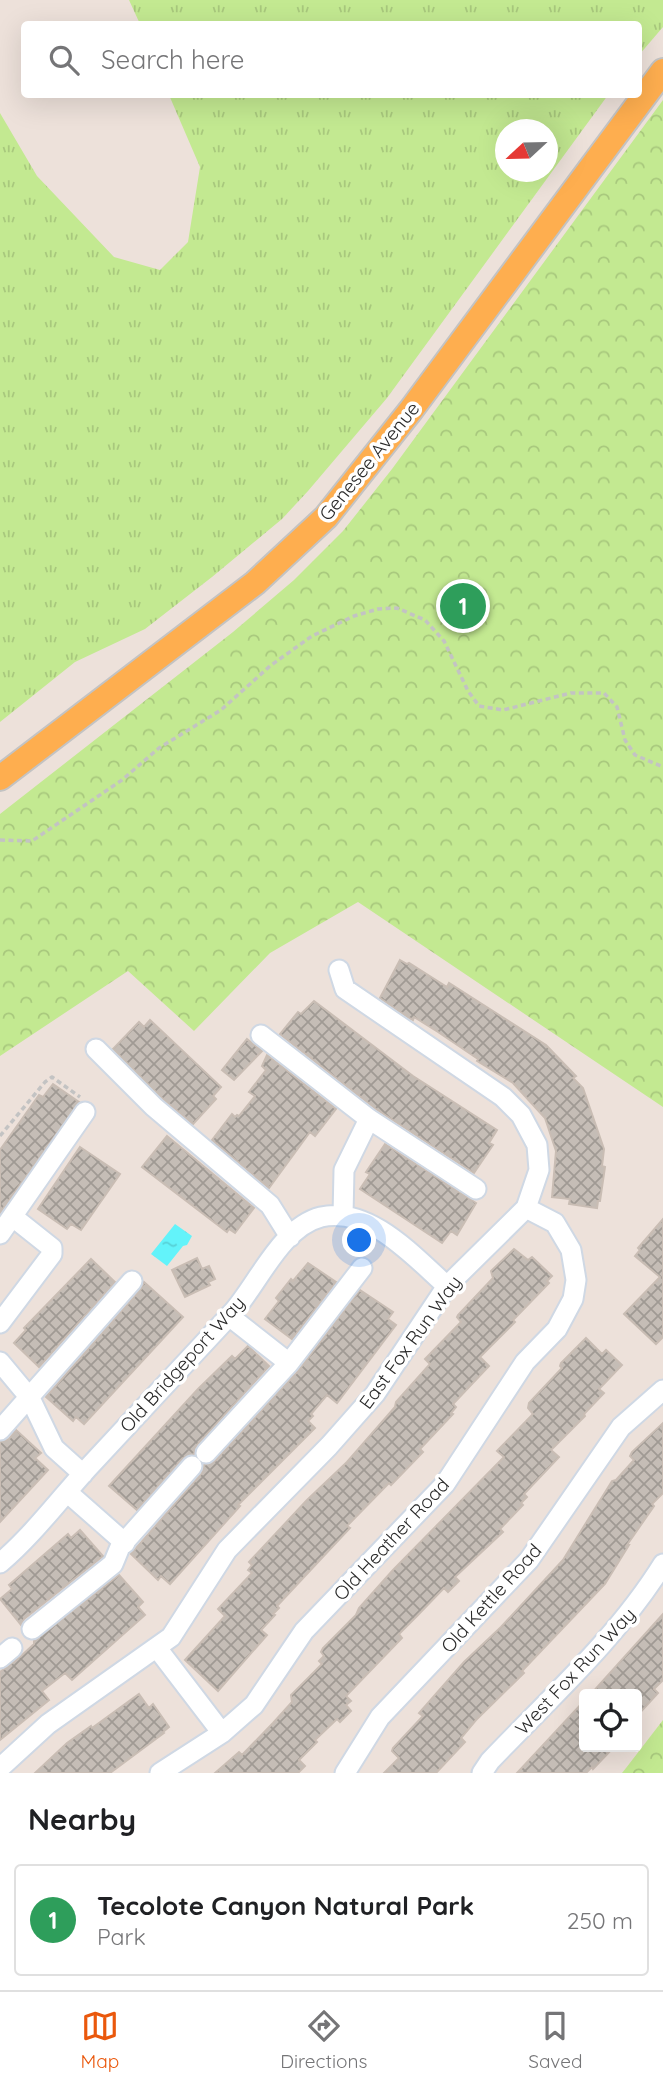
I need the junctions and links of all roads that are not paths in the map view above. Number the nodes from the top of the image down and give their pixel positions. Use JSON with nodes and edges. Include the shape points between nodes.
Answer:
{"nodes":[{"id":1,"x":663,"y":71,"type":"edge"},
{"id":2,"x":0,"y":778,"type":"edge"},
{"id":3,"x":339,"y":970,"type":"dead end"},
{"id":4,"x":261,"y":1035,"type":"dead end"},
{"id":5,"x":96,"y":1049,"type":"dead end"},
{"id":6,"x":85,"y":1112,"type":"road end"},
{"id":7,"x":369,"y":1119,"type":"junction"},
{"id":8,"x":477,"y":1189,"type":"dead end"},
{"id":9,"x":526,"y":1208,"type":"junction"},
{"id":10,"x":343,"y":1216,"type":"junction"},
{"id":11,"x":13,"y":1217,"type":"junction"},
{"id":12,"x":0,"y":1234,"type":"edge"},
{"id":13,"x":290,"y":1237,"type":"junction"},
{"id":14,"x":362,"y":1268,"type":"dead end"},
{"id":15,"x":132,"y":1281,"type":"dead end"},
{"id":16,"x":447,"y":1286,"type":"junction"},
{"id":17,"x":229,"y":1316,"type":"junction"},
{"id":18,"x":0,"y":1323,"type":"edge"},
{"id":19,"x":0,"y":1362,"type":"edge"},
{"id":20,"x":289,"y":1363,"type":"junction"},
{"id":21,"x":663,"y":1390,"type":"edge"},
{"id":22,"x":30,"y":1398,"type":"junction"},
{"id":23,"x":0,"y":1430,"type":"edge"},
{"id":24,"x":83,"y":1474,"type":"junction"},
{"id":25,"x":67,"y":1492,"type":"junction"},
{"id":26,"x":124,"y":1543,"type":"junction"},
{"id":27,"x":0,"y":1563,"type":"edge"},
{"id":28,"x":663,"y":1564,"type":"edge"},
{"id":29,"x":32,"y":1629,"type":"dead end"},
{"id":30,"x":157,"y":1648,"type":"junction"},
{"id":31,"x":222,"y":1733,"type":"junction"},
{"id":32,"x":0,"y":1768,"type":"edge"},
{"id":33,"x":160,"y":1773,"type":"edge"},
{"id":34,"x":345,"y":1773,"type":"edge"},
{"id":35,"x":482,"y":1773,"type":"edge"}],
"edges":[{"from":1,"to":2,"type":"main road","name":"Genesee Avenue","via":[[411,411],[326,517],[255,583]]},
{"from":3,"to":9,"type":"street","name":"East Fox Run Way","via":[[345,989],[503,1097],[521,1115],[537,1145],[538,1170]]},
{"from":4,"to":7,"type":"street"},
{"from":5,"to":13,"type":"street","via":[[154,1107],[270,1205]]},
{"from":6,"to":11,"type":"street"},
{"from":7,"to":8,"type":"street"},
{"from":7,"to":10,"type":"street","via":[[344,1170]]},
{"from":9,"to":16,"type":"street","name":"East Fox Run Way"},
{"from":9,"to":31,"type":"street","name":"Old Heather Road","via":[[555,1223],[571,1250],[576,1280],[573,1299],[557,1329],[525,1362],[445,1484],[304,1630],[254,1705]]},
{"from":10,"to":13,"type":"street","name":"Old Bridgeport Way","via":[[321,1217]]},
{"from":10,"to":16,"type":"street","via":[[371,1224]]},
{"from":11,"to":12,"type":"street"},
{"from":11,"to":18,"type":"street","via":[[52,1248]]},
{"from":13,"to":17,"type":"street","name":"Old Bridgeport Way"},
{"from":14,"to":20,"type":"street"},
{"from":15,"to":22,"type":"street"},
{"from":16,"to":30,"type":"street","name":"East Fox Run Way","via":[[375,1394],[227,1550],[171,1637]]},
{"from":17,"to":20,"type":"street"},
{"from":17,"to":24,"type":"street","name":"Old Bridgeport Way"},
{"from":19,"to":22,"type":"street"},
{"from":20,"to":26,"type":"street"},
{"from":21,"to":34,"type":"street","name":"Old Kettle Road","via":[[621,1427],[529,1560],[380,1717]]},
{"from":22,"to":23,"type":"street"},
{"from":22,"to":24,"type":"street","via":[[54,1448]]},
{"from":24,"to":25,"type":"street","name":"Old Bridgeport Way"},
{"from":25,"to":26,"type":"street"},
{"from":25,"to":27,"type":"street","name":"Old Bridgeport Way"},
{"from":26,"to":29,"type":"street","via":[[113,1564]]},
{"from":28,"to":35,"type":"street","name":"West Fox Run Way","via":[[643,1597],[611,1634]]},
{"from":30,"to":31,"type":"street"},
{"from":30,"to":32,"type":"street","name":"East Fox Run Way","via":[[48,1724]]},
{"from":31,"to":33,"type":"street","name":"Old Heather Road"}]}
